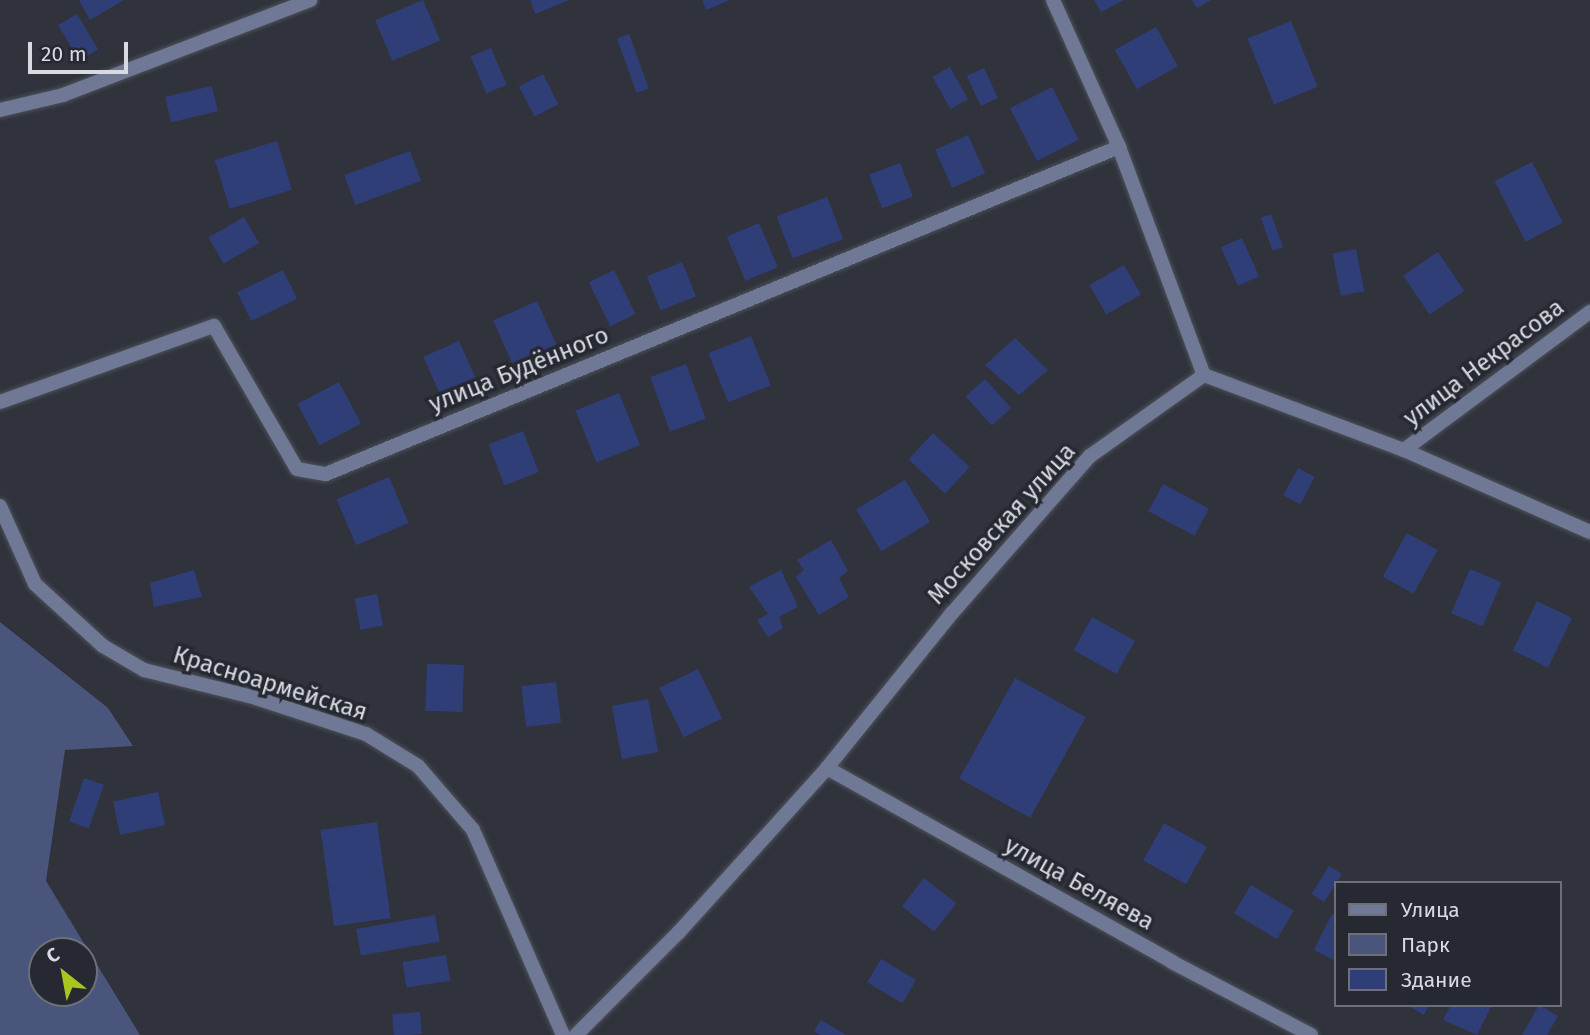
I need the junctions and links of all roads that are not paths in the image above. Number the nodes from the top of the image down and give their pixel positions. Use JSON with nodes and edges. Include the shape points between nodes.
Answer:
{"nodes":[{"id":1,"x":310,"y":0,"type":"edge"},
{"id":2,"x":1053,"y":0,"type":"edge"},
{"id":3,"x":0,"y":110,"type":"edge"},
{"id":4,"x":1119,"y":147,"type":"junction"},
{"id":5,"x":1590,"y":312,"type":"edge"},
{"id":6,"x":1204,"y":375,"type":"junction"},
{"id":7,"x":0,"y":402,"type":"edge"},
{"id":8,"x":1404,"y":450,"type":"junction"},
{"id":9,"x":0,"y":506,"type":"edge"},
{"id":10,"x":1590,"y":532,"type":"edge"},
{"id":11,"x":827,"y":768,"type":"junction"},
{"id":12,"x":563,"y":1035,"type":"edge"},
{"id":13,"x":576,"y":1035,"type":"edge"},
{"id":14,"x":1311,"y":1035,"type":"edge"}],
"edges":[{"from":1,"to":3,"type":"street","via":[[63,95]]},
{"from":2,"to":4,"type":"street"},
{"from":4,"to":6,"type":"street"},
{"from":4,"to":7,"type":"street","name":"улица Будённого","via":[[326,474],[297,469],[214,326]]},
{"from":5,"to":8,"type":"street","name":"улица Некрасова"},
{"from":6,"to":8,"type":"street"},
{"from":6,"to":11,"type":"street","name":"Московская улица","via":[[1090,456],[952,613]]},
{"from":8,"to":10,"type":"street"},
{"from":9,"to":12,"type":"street","name":"Красноармейская","via":[[35,584],[103,646],[144,670],[256,698],[366,734],[418,766],[473,830]]},
{"from":11,"to":13,"type":"street","name":"Московская улица","via":[[679,932]]},
{"from":11,"to":14,"type":"street","name":"улица Беляева"}]}
